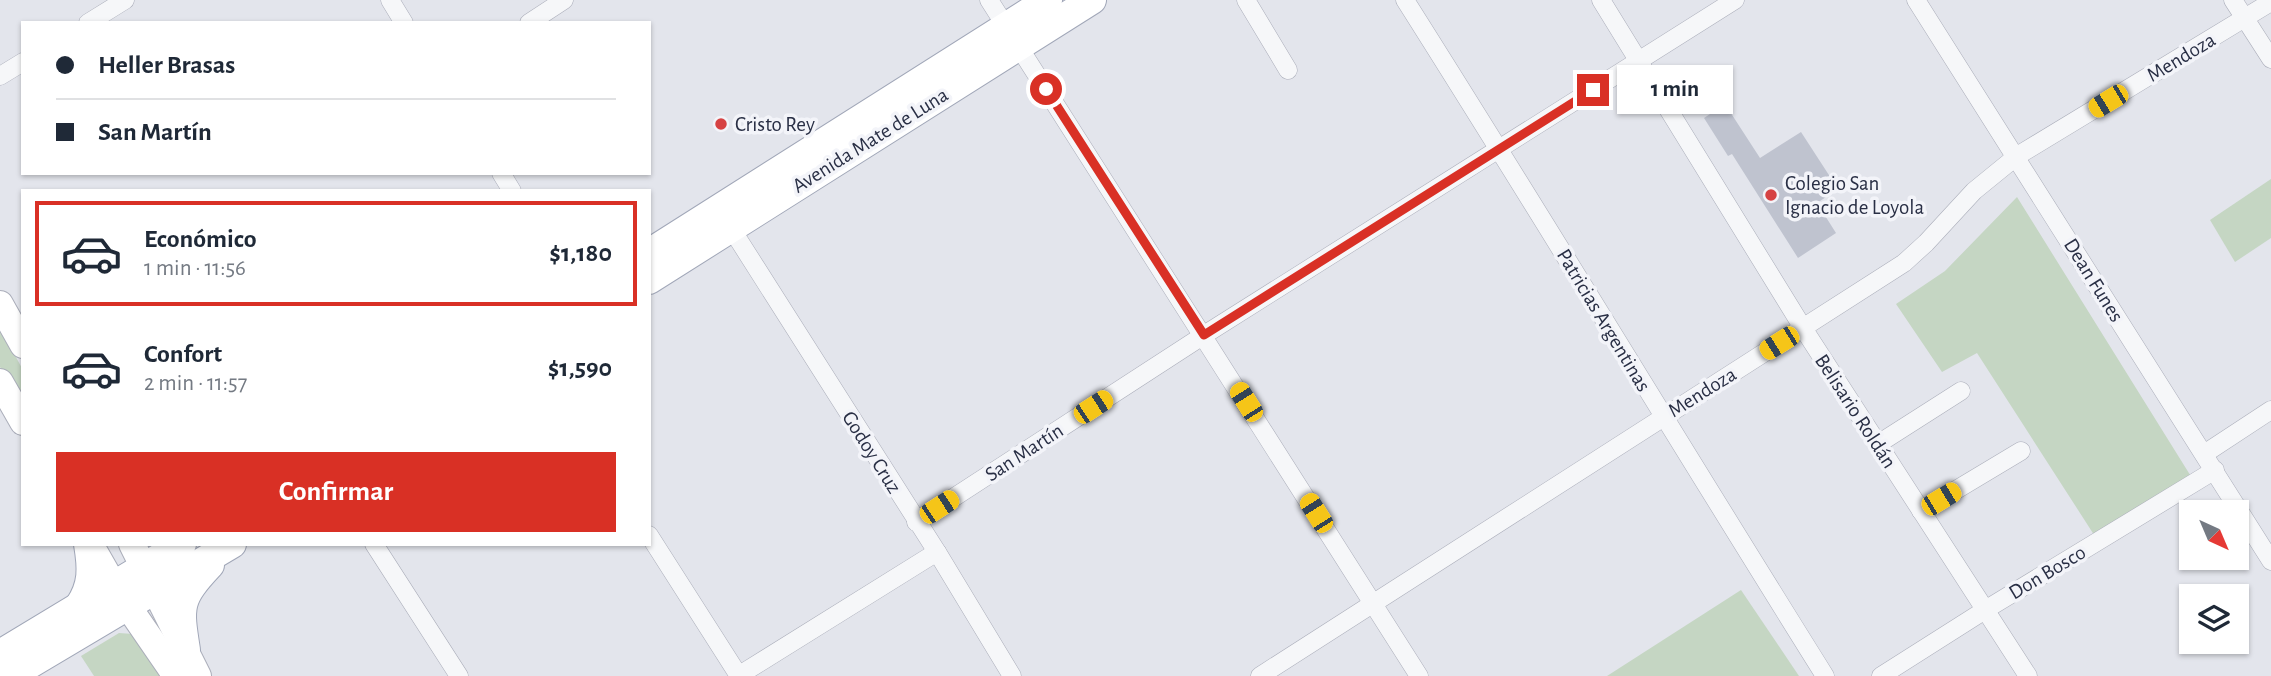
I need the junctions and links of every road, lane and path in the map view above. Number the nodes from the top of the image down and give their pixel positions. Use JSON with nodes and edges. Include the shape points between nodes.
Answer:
{"nodes":[{"id":1,"x":125,"y":0,"type":"edge"},
{"id":2,"x":390,"y":0,"type":"edge"},
{"id":3,"x":564,"y":0,"type":"edge"},
{"id":4,"x":989,"y":0,"type":"edge"},
{"id":5,"x":1048,"y":0,"type":"edge"},
{"id":6,"x":1092,"y":0,"type":"edge"},
{"id":7,"x":1246,"y":0,"type":"edge"},
{"id":8,"x":1405,"y":0,"type":"edge"},
{"id":9,"x":1601,"y":0,"type":"edge"},
{"id":10,"x":1735,"y":0,"type":"edge"},
{"id":11,"x":1916,"y":0,"type":"edge"},
{"id":12,"x":2233,"y":0,"type":"edge"},
{"id":13,"x":2271,"y":2,"type":"edge"},
{"id":14,"x":2245,"y":19,"type":"junction"},
{"id":15,"x":91,"y":21,"type":"edge"},
{"id":16,"x":403,"y":21,"type":"edge"},
{"id":17,"x":532,"y":21,"type":"edge"},
{"id":18,"x":1012,"y":36,"type":"junction"},
{"id":19,"x":2271,"y":59,"type":"edge"},
{"id":20,"x":1639,"y":61,"type":"junction"},
{"id":21,"x":21,"y":63,"type":"edge"},
{"id":22,"x":1288,"y":70,"type":"dead end"},
{"id":23,"x":0,"y":76,"type":"edge"},
{"id":24,"x":1500,"y":150,"type":"junction"},
{"id":25,"x":2017,"y":156,"type":"junction"},
{"id":26,"x":731,"y":228,"type":"junction"},
{"id":27,"x":651,"y":252,"type":"edge"},
{"id":28,"x":651,"y":279,"type":"edge"},
{"id":29,"x":0,"y":304,"type":"edge"},
{"id":30,"x":1802,"y":328,"type":"junction"},
{"id":31,"x":1204,"y":335,"type":"junction"},
{"id":32,"x":21,"y":341,"type":"edge"},
{"id":33,"x":0,"y":382,"type":"edge"},
{"id":34,"x":1961,"y":391,"type":"dead end"},
{"id":35,"x":2271,"y":410,"type":"edge"},
{"id":36,"x":1663,"y":417,"type":"junction"},
{"id":37,"x":21,"y":419,"type":"edge"},
{"id":38,"x":1878,"y":444,"type":"junction"},
{"id":39,"x":2021,"y":451,"type":"dead end"},
{"id":40,"x":2204,"y":454,"type":"junction"},
{"id":41,"x":2214,"y":470,"type":"junction"},
{"id":42,"x":1921,"y":511,"type":"junction"},
{"id":43,"x":916,"y":522,"type":"junction"},
{"id":44,"x":651,"y":538,"type":"edge"},
{"id":45,"x":89,"y":546,"type":"edge"},
{"id":46,"x":90,"y":546,"type":"edge"},
{"id":47,"x":179,"y":546,"type":"edge"},
{"id":48,"x":375,"y":546,"type":"edge"},
{"id":49,"x":228,"y":547,"type":"edge"},
{"id":50,"x":937,"y":552,"type":"junction"},
{"id":51,"x":2271,"y":561,"type":"edge"},
{"id":52,"x":143,"y":567,"type":"edge"},
{"id":53,"x":121,"y":596,"type":"junction"},
{"id":54,"x":1372,"y":603,"type":"junction"},
{"id":55,"x":79,"y":606,"type":"junction"},
{"id":56,"x":1985,"y":610,"type":"junction"},
{"id":57,"x":0,"y":654,"type":"edge"},
{"id":58,"x":181,"y":663,"type":"edge"},
{"id":59,"x":10,"y":676,"type":"edge"},
{"id":60,"x":198,"y":676,"type":"edge"},
{"id":61,"x":459,"y":676,"type":"edge"},
{"id":62,"x":739,"y":676,"type":"edge"},
{"id":63,"x":1012,"y":676,"type":"edge"},
{"id":64,"x":1259,"y":676,"type":"edge"},
{"id":65,"x":1419,"y":676,"type":"edge"},
{"id":66,"x":1825,"y":676,"type":"edge"},
{"id":67,"x":1881,"y":676,"type":"edge"},
{"id":68,"x":2028,"y":676,"type":"edge"}],
"edges":[{"from":1,"to":15,"type":"street"},
{"from":2,"to":16,"type":"street"},
{"from":3,"to":17,"type":"street"},
{"from":4,"to":18,"type":"street"},
{"from":5,"to":18,"type":"main road","name":"Avenida Mate de Luna"},
{"from":6,"to":18,"type":"main road","name":"Avenida Mate de Luna"},
{"from":7,"to":22,"type":"street"},
{"from":8,"to":24,"type":"street","name":"Patricias Argentinas"},
{"from":9,"to":20,"type":"street","name":"Belisario Roldán"},
{"from":10,"to":20,"type":"street","name":"San Martín"},
{"from":11,"to":25,"type":"street","name":"Dean Funes"},
{"from":12,"to":14,"type":"street"},
{"from":13,"to":14,"type":"street","name":"Mendoza"},
{"from":14,"to":19,"type":"street"},
{"from":14,"to":25,"type":"street","name":"Mendoza"},
{"from":18,"to":26,"type":"main road","name":"Avenida Mate de Luna"},
{"from":18,"to":27,"type":"main road","name":"Avenida Mate de Luna"},
{"from":18,"to":31,"type":"street"},
{"from":20,"to":24,"type":"street","name":"San Martín"},
{"from":20,"to":30,"type":"street","name":"Belisario Roldán"},
{"from":21,"to":23,"type":"street"},
{"from":24,"to":31,"type":"street","name":"San Martín"},
{"from":24,"to":36,"type":"street","name":"Patricias Argentinas"},
{"from":25,"to":30,"type":"street","name":"Mendoza","via":[[1974,191],[1904,263]]},
{"from":25,"to":40,"type":"street","name":"Dean Funes"},
{"from":26,"to":28,"type":"main road","name":"Avenida Mate de Luna"},
{"from":26,"to":43,"type":"street","name":"Godoy Cruz"},
{"from":29,"to":32,"type":"main road"},
{"from":30,"to":36,"type":"street","name":"Mendoza"},
{"from":30,"to":38,"type":"street","name":"Belisario Roldán"},
{"from":31,"to":43,"type":"street","name":"San Martín"},
{"from":31,"to":54,"type":"street"},
{"from":33,"to":37,"type":"main road"},
{"from":34,"to":38,"type":"street"},
{"from":35,"to":40,"type":"street"},
{"from":36,"to":54,"type":"street","name":"Mendoza"},
{"from":36,"to":66,"type":"street","name":"Patricias Argentinas"},
{"from":38,"to":42,"type":"street","name":"Belisario Roldán"},
{"from":39,"to":42,"type":"street"},
{"from":40,"to":41,"type":"street","name":"Dean Funes"},
{"from":41,"to":51,"type":"street","name":"Dean Funes"},
{"from":41,"to":56,"type":"street","name":"Don Bosco"},
{"from":42,"to":56,"type":"street","name":"Belisario Roldán"},
{"from":43,"to":50,"type":"street","name":"Godoy Cruz"},
{"from":44,"to":62,"type":"street"},
{"from":45,"to":55,"type":"main road","via":[[92,575]]},
{"from":46,"to":53,"type":"main road"},
{"from":47,"to":52,"type":"main road"},
{"from":48,"to":61,"type":"street"},
{"from":49,"to":52,"type":"main road"},
{"from":49,"to":58,"type":"main road","via":[[185,599]]},
{"from":50,"to":62,"type":"street"},
{"from":50,"to":63,"type":"street","name":"Godoy Cruz"},
{"from":52,"to":53,"type":"main road"},
{"from":52,"to":58,"type":"main road"},
{"from":53,"to":55,"type":"main road"},
{"from":53,"to":58,"type":"main road"},
{"from":53,"to":59,"type":"main road"},
{"from":54,"to":64,"type":"street","name":"Mendoza"},
{"from":54,"to":65,"type":"street"},
{"from":55,"to":57,"type":"main road"},
{"from":56,"to":67,"type":"street","name":"Don Bosco"},
{"from":56,"to":68,"type":"street","name":"Belisario Roldán"},
{"from":58,"to":60,"type":"main road"}]}
